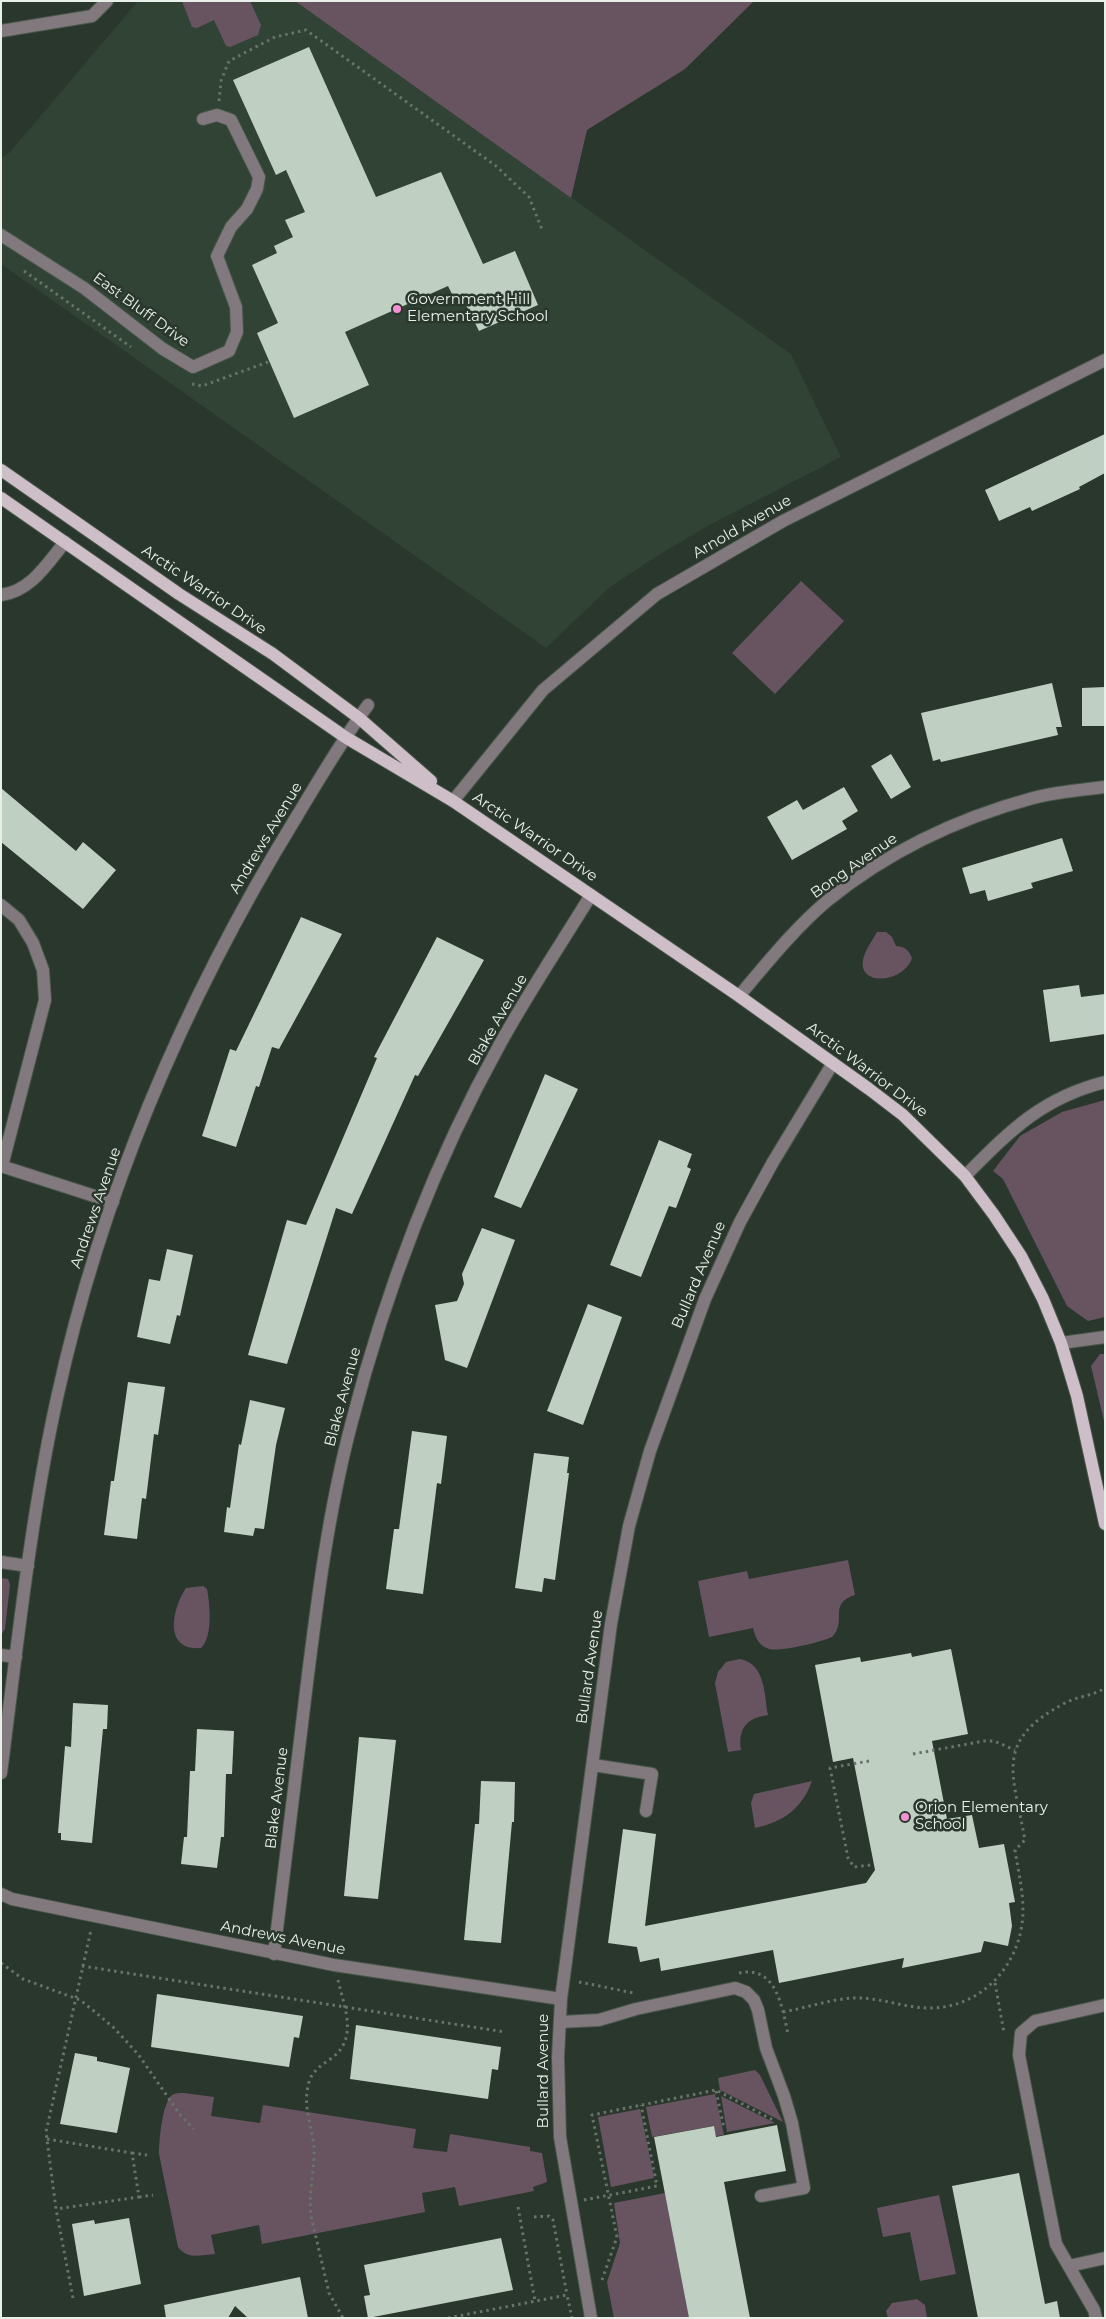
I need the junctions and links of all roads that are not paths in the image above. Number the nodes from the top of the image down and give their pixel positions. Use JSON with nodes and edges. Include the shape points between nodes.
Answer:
{"nodes":[{"id":1,"x":107,"y":1,"type":"edge"},
{"id":2,"x":1,"y":31,"type":"edge"},
{"id":3,"x":203,"y":119,"type":"dead end"},
{"id":4,"x":1,"y":235,"type":"edge"},
{"id":5,"x":1105,"y":360,"type":"edge"},
{"id":6,"x":1,"y":470,"type":"edge"},
{"id":7,"x":1,"y":498,"type":"edge"},
{"id":8,"x":64,"y":542,"type":"junction"},
{"id":9,"x":1,"y":595,"type":"edge"},
{"id":10,"x":368,"y":705,"type":"dead end"},
{"id":11,"x":359,"y":718,"type":"junction"},
{"id":12,"x":345,"y":737,"type":"junction"},
{"id":13,"x":1105,"y":787,"type":"edge"},
{"id":14,"x":453,"y":801,"type":"junction"},
{"id":15,"x":591,"y":895,"type":"junction"},
{"id":16,"x":1,"y":905,"type":"edge"},
{"id":17,"x":739,"y":996,"type":"junction"},
{"id":18,"x":833,"y":1063,"type":"junction"},
{"id":19,"x":1105,"y":1082,"type":"edge"},
{"id":20,"x":1,"y":1166,"type":"edge"},
{"id":21,"x":964,"y":1176,"type":"junction"},
{"id":22,"x":113,"y":1202,"type":"junction"},
{"id":23,"x":1105,"y":1337,"type":"edge"},
{"id":24,"x":1061,"y":1343,"type":"junction"},
{"id":25,"x":1105,"y":1524,"type":"edge"},
{"id":26,"x":1,"y":1562,"type":"edge"},
{"id":27,"x":28,"y":1566,"type":"junction"},
{"id":28,"x":1,"y":1655,"type":"edge"},
{"id":29,"x":16,"y":1657,"type":"junction"},
{"id":30,"x":592,"y":1765,"type":"junction"},
{"id":31,"x":1,"y":1773,"type":"edge"},
{"id":32,"x":646,"y":1811,"type":"dead end"},
{"id":33,"x":1,"y":1894,"type":"edge"},
{"id":34,"x":274,"y":1954,"type":"junction"},
{"id":35,"x":561,"y":1999,"type":"junction"},
{"id":36,"x":1105,"y":2006,"type":"edge"},
{"id":37,"x":560,"y":2022,"type":"junction"},
{"id":38,"x":760,"y":2196,"type":"dead end"},
{"id":39,"x":1105,"y":2258,"type":"edge"},
{"id":40,"x":1069,"y":2266,"type":"junction"},
{"id":41,"x":591,"y":2318,"type":"edge"},
{"id":42,"x":1096,"y":2318,"type":"edge"}],
"edges":[{"from":1,"to":2,"type":"street","via":[[92,16]]},
{"from":3,"to":4,"type":"street","name":"East Bluff Drive","via":[[217,115],[231,120],[259,177],[247,209],[231,227],[217,256],[236,306],[237,332],[229,351],[193,367],[163,349],[84,288]]},
{"from":5,"to":14,"type":"street","name":"Arnold Avenue","via":[[783,521],[657,594],[543,690]]},
{"from":6,"to":11,"type":"main road","name":"Arctic Warrior Drive","via":[[179,594],[273,654]]},
{"from":7,"to":8,"type":"main road","name":"Arctic Warrior Drive"},
{"from":8,"to":9,"type":"street","via":[[26,587]]},
{"from":8,"to":12,"type":"main road","name":"Arctic Warrior Drive"},
{"from":10,"to":11,"type":"street","name":"Andrews Avenue"},
{"from":11,"to":12,"type":"street","name":"Andrews Avenue"},
{"from":11,"to":14,"type":"main road","name":"Arctic Warrior Drive"},
{"from":12,"to":14,"type":"main road","name":"Arctic Warrior Drive"},
{"from":12,"to":22,"type":"street","name":"Andrews Avenue","via":[[267,864],[203,985],[166,1067]]},
{"from":13,"to":17,"type":"street","name":"Bong Avenue","via":[[1035,797],[958,822],[893,855],[827,901],[784,943]]},
{"from":14,"to":15,"type":"main road","name":"Arctic Warrior Drive"},
{"from":15,"to":17,"type":"main road","name":"Arctic Warrior Drive"},
{"from":15,"to":34,"type":"street","name":"Blake Avenue","via":[[500,1044],[451,1142],[390,1295],[369,1361],[350,1427],[321,1572]]},
{"from":16,"to":20,"type":"street","via":[[18,920],[34,943],[43,970],[45,1000]]},
{"from":17,"to":18,"type":"main road","name":"Arctic Warrior Drive"},
{"from":18,"to":21,"type":"main road","name":"Arctic Warrior Drive","via":[[903,1115]]},
{"from":18,"to":30,"type":"street","name":"Bullard Avenue","via":[[740,1222],[705,1299],[650,1451],[629,1526],[611,1624]]},
{"from":19,"to":21,"type":"street","via":[[1081,1088],[1026,1118]]},
{"from":20,"to":22,"type":"street"},
{"from":21,"to":24,"type":"main road","name":"Arctic Warrior Drive","via":[[1021,1256]]},
{"from":22,"to":27,"type":"street","name":"Andrews Avenue","via":[[58,1395]]},
{"from":23,"to":24,"type":"street"},
{"from":24,"to":25,"type":"main road","name":"Arctic Warrior Drive","via":[[1077,1396]]},
{"from":26,"to":27,"type":"street"},
{"from":27,"to":29,"type":"street","name":"Andrews Avenue"},
{"from":28,"to":29,"type":"street"},
{"from":29,"to":31,"type":"street","name":"Andrews Avenue"},
{"from":30,"to":32,"type":"street","via":[[652,1774]]},
{"from":30,"to":35,"type":"street","name":"Bullard Avenue"},
{"from":33,"to":34,"type":"street","name":"Andrews Avenue","via":[[12,1899]]},
{"from":34,"to":35,"type":"street","name":"Andrews Avenue"},
{"from":35,"to":37,"type":"street","name":"Bullard Avenue"},
{"from":36,"to":40,"type":"street","via":[[1035,2021],[1021,2033],[1020,2055],[1056,2244]]},
{"from":37,"to":38,"type":"street","via":[[599,2020],[735,1988],[746,1992],[758,2010],[766,2048],[792,2123],[804,2188]]},
{"from":37,"to":41,"type":"street","name":"Bullard Avenue","via":[[560,2137]]},
{"from":39,"to":40,"type":"street"},
{"from":40,"to":42,"type":"street"}]}
